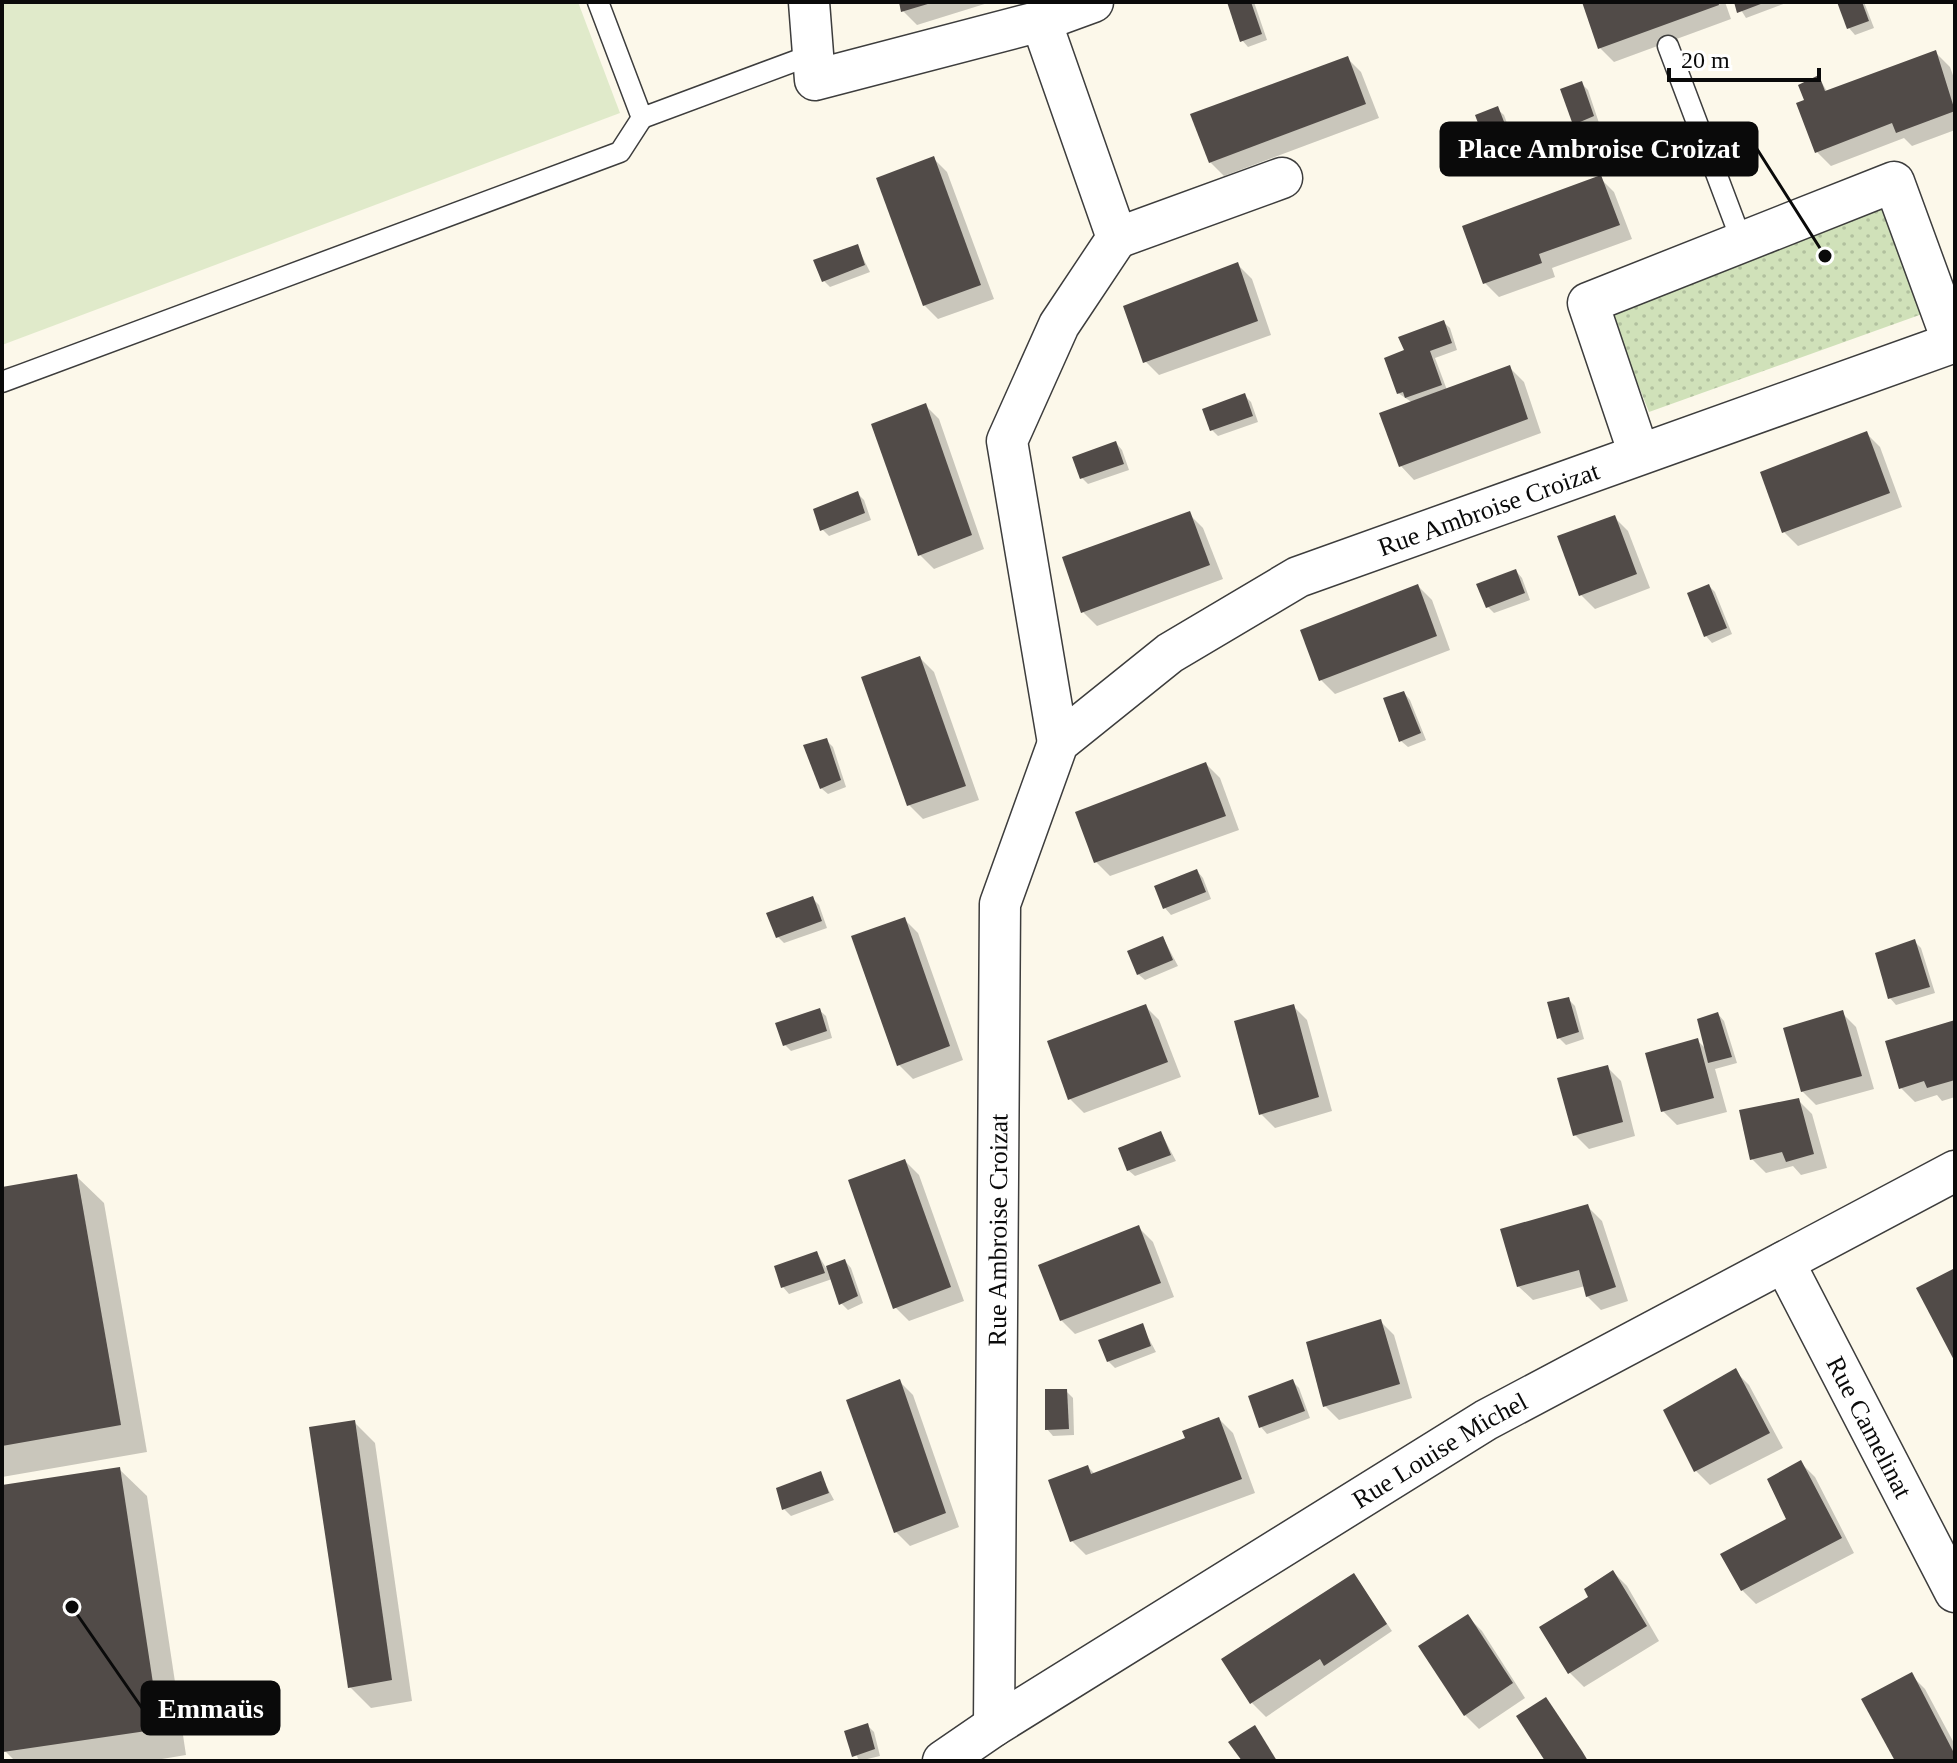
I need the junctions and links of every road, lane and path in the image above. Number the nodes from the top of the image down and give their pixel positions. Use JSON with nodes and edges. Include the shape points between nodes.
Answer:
{"nodes":[{"id":1,"x":598,"y":2,"type":"edge"},
{"id":2,"x":809,"y":2,"type":"edge"},
{"id":3,"x":1093,"y":2,"type":"edge"},
{"id":4,"x":1041,"y":21,"type":"junction"},
{"id":5,"x":1668,"y":46,"type":"dead end"},
{"id":6,"x":814,"y":54,"type":"junction"},
{"id":7,"x":642,"y":118,"type":"junction"},
{"id":8,"x":1282,"y":178,"type":"dead end"},
{"id":9,"x":1117,"y":238,"type":"junction"},
{"id":10,"x":1742,"y":242,"type":"junction"},
{"id":11,"x":1954,"y":342,"type":"edge"},
{"id":12,"x":2,"y":382,"type":"edge"},
{"id":13,"x":1639,"y":454,"type":"junction"},
{"id":14,"x":1058,"y":743,"type":"junction"},
{"id":15,"x":1955,"y":1171,"type":"edge"},
{"id":16,"x":1784,"y":1262,"type":"junction"},
{"id":17,"x":1955,"y":1592,"type":"edge"},
{"id":18,"x":994,"y":1726,"type":"junction"},
{"id":19,"x":943,"y":1761,"type":"edge"}],
"edges":[{"from":1,"to":7,"type":"lane"},
{"from":2,"to":6,"type":"street"},
{"from":3,"to":4,"type":"street"},
{"from":4,"to":6,"type":"street","via":[[815,80]]},
{"from":4,"to":9,"type":"street"},
{"from":5,"to":10,"type":"lane"},
{"from":6,"to":7,"type":"lane"},
{"from":7,"to":12,"type":"lane","via":[[620,152]]},
{"from":8,"to":9,"type":"street"},
{"from":9,"to":14,"type":"street","name":"Rue Ambroise Croizat","via":[[1059,325],[1007,441]]},
{"from":10,"to":11,"type":"street","via":[[1894,182]]},
{"from":10,"to":13,"type":"street","via":[[1588,303]]},
{"from":11,"to":13,"type":"street","name":"Rue Ambroise Croizat"},
{"from":13,"to":14,"type":"street","name":"Rue Ambroise Croizat","via":[[1298,577],[1170,653]]},
{"from":14,"to":18,"type":"street","name":"Rue Ambroise Croizat","via":[[1000,904]]},
{"from":15,"to":16,"type":"street","name":"Rue Louise Michel"},
{"from":16,"to":17,"type":"street","name":"Rue Camelinat"},
{"from":16,"to":18,"type":"street","name":"Rue Louise Michel","via":[[1486,1420]]},
{"from":18,"to":19,"type":"street","name":"Rue Louise Michel"}]}
